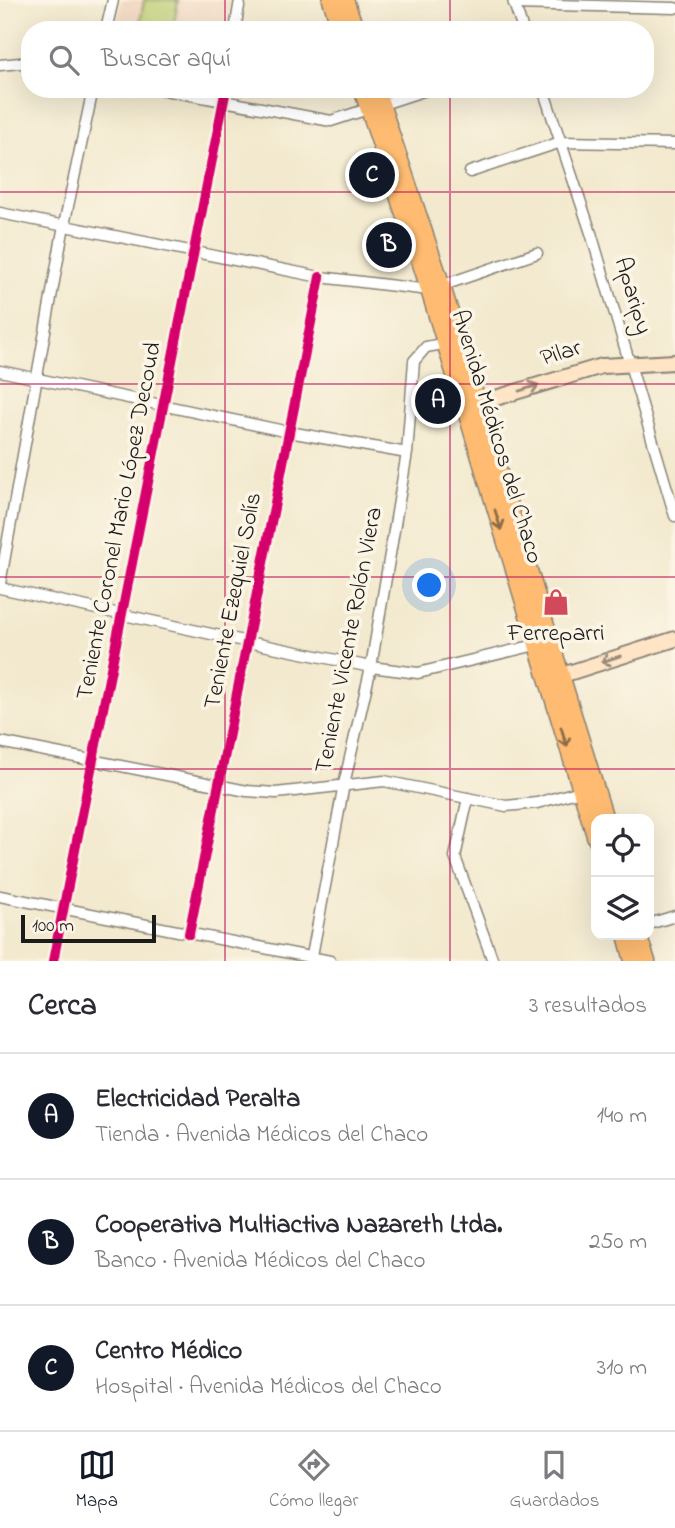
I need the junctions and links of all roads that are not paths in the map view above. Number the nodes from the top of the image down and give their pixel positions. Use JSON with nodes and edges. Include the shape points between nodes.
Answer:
{"nodes":[{"id":1,"x":113,"y":0,"type":"edge"},
{"id":2,"x":240,"y":0,"type":"edge"},
{"id":3,"x":331,"y":0,"type":"edge"},
{"id":4,"x":345,"y":0,"type":"edge"},
{"id":5,"x":513,"y":2,"type":"edge"},
{"id":6,"x":675,"y":8,"type":"edge"},
{"id":7,"x":108,"y":21,"type":"edge"},
{"id":8,"x":236,"y":21,"type":"edge"},
{"id":9,"x":338,"y":21,"type":"edge"},
{"id":10,"x":353,"y":21,"type":"edge"},
{"id":11,"x":520,"y":21,"type":"edge"},
{"id":12,"x":21,"y":63,"type":"edge"},
{"id":13,"x":0,"y":65,"type":"edge"},
{"id":14,"x":91,"y":98,"type":"edge"},
{"id":15,"x":201,"y":98,"type":"edge"},
{"id":16,"x":225,"y":98,"type":"edge"},
{"id":17,"x":546,"y":98,"type":"edge"},
{"id":18,"x":376,"y":102,"type":"edge"},
{"id":19,"x":224,"y":103,"type":"junction"},
{"id":20,"x":561,"y":142,"type":"junction"},
{"id":21,"x":675,"y":144,"type":"edge"},
{"id":22,"x":470,"y":172,"type":"dead end"},
{"id":23,"x":0,"y":213,"type":"edge"},
{"id":24,"x":64,"y":225,"type":"junction"},
{"id":25,"x":196,"y":252,"type":"junction"},
{"id":26,"x":537,"y":253,"type":"dead end"},
{"id":27,"x":320,"y":276,"type":"junction"},
{"id":28,"x":435,"y":288,"type":"junction"},
{"id":29,"x":443,"y":344,"type":"junction"},
{"id":30,"x":675,"y":362,"type":"edge"},
{"id":31,"x":630,"y":363,"type":"junction"},
{"id":32,"x":0,"y":371,"type":"edge"},
{"id":33,"x":39,"y":379,"type":"junction"},
{"id":34,"x":164,"y":406,"type":"junction"},
{"id":35,"x":470,"y":406,"type":"junction"},
{"id":36,"x":289,"y":432,"type":"junction"},
{"id":37,"x":407,"y":453,"type":"junction"},
{"id":38,"x":672,"y":499,"type":"edge"},
{"id":39,"x":675,"y":516,"type":"edge"},
{"id":40,"x":0,"y":586,"type":"edge"},
{"id":41,"x":123,"y":614,"type":"junction"},
{"id":42,"x":675,"y":639,"type":"edge"},
{"id":43,"x":248,"y":642,"type":"junction"},
{"id":44,"x":542,"y":643,"type":"junction"},
{"id":45,"x":371,"y":667,"type":"junction"},
{"id":46,"x":553,"y":678,"type":"junction"},
{"id":47,"x":0,"y":742,"type":"edge"},
{"id":48,"x":93,"y":759,"type":"junction"},
{"id":49,"x":344,"y":784,"type":"junction"},
{"id":50,"x":218,"y":786,"type":"junction"},
{"id":51,"x":588,"y":789,"type":"junction"},
{"id":52,"x":468,"y":798,"type":"junction"},
{"id":53,"x":592,"y":814,"type":"edge"},
{"id":54,"x":602,"y":814,"type":"edge"},
{"id":55,"x":0,"y":896,"type":"edge"},
{"id":56,"x":63,"y":910,"type":"junction"},
{"id":57,"x":675,"y":916,"type":"edge"},
{"id":58,"x":654,"y":922,"type":"edge"},
{"id":59,"x":189,"y":933,"type":"junction"},
{"id":60,"x":627,"y":940,"type":"edge"},
{"id":61,"x":640,"y":940,"type":"edge"},
{"id":62,"x":311,"y":959,"type":"edge"},
{"id":63,"x":53,"y":961,"type":"edge"},
{"id":64,"x":330,"y":961,"type":"edge"},
{"id":65,"x":493,"y":961,"type":"edge"},
{"id":66,"x":633,"y":961,"type":"edge"},
{"id":67,"x":647,"y":961,"type":"edge"}],
"edges":[{"from":1,"to":7,"type":"street"},
{"from":2,"to":8,"type":"street"},
{"from":3,"to":9,"type":"main road"},
{"from":4,"to":10,"type":"main road"},
{"from":5,"to":6,"type":"street"},
{"from":5,"to":11,"type":"street"},
{"from":12,"to":13,"type":"street"},
{"from":14,"to":24,"type":"street"},
{"from":15,"to":19,"type":"street"},
{"from":16,"to":19,"type":"street","name":"Teniente Coronel Mario López Decoud"},
{"from":17,"to":20,"type":"street","name":"Aparipy"},
{"from":18,"to":19,"type":"street","via":[[331,121]]},
{"from":18,"to":28,"type":"main road","name":"Avenida Médicos del Chaco"},
{"from":19,"to":25,"type":"street","name":"Teniente Coronel Mario López Decoud"},
{"from":20,"to":21,"type":"street"},
{"from":20,"to":22,"type":"street"},
{"from":20,"to":31,"type":"street","name":"Aparipy"},
{"from":23,"to":24,"type":"street"},
{"from":24,"to":25,"type":"street"},
{"from":24,"to":33,"type":"street"},
{"from":25,"to":27,"type":"street"},
{"from":25,"to":34,"type":"street","name":"Teniente Coronel Mario López Decoud"},
{"from":26,"to":28,"type":"street"},
{"from":27,"to":28,"type":"street"},
{"from":27,"to":36,"type":"street","name":"Teniente Ezequiel Solís"},
{"from":28,"to":29,"type":"main road","name":"Avenida Médicos del Chaco"},
{"from":28,"to":35,"type":"main road","name":"Avenida Médicos del Chaco"},
{"from":29,"to":35,"type":"main road","name":"Avenida Médicos del Chaco"},
{"from":29,"to":37,"type":"street","name":"Teniente Vicente Rolón Viera","via":[[426,348],[414,361]]},
{"from":30,"to":31,"type":"street","name":"Pilar"},
{"from":35,"to":31,"type":"street","name":"Pilar","one_way":true,"via":[[602,366]]},
{"from":31,"to":38,"type":"street","name":"Aparipy"},
{"from":32,"to":33,"type":"street"},
{"from":33,"to":34,"type":"street"},
{"from":33,"to":40,"type":"street"},
{"from":34,"to":36,"type":"street"},
{"from":34,"to":41,"type":"street","name":"Teniente Coronel Mario López Decoud"},
{"from":35,"to":44,"type":"main road","name":"Avenida Médicos del Chaco"},
{"from":36,"to":37,"type":"street"},
{"from":36,"to":43,"type":"street","name":"Teniente Ezequiel Solís"},
{"from":37,"to":45,"type":"street","name":"Teniente Vicente Rolón Viera"},
{"from":38,"to":39,"type":"street","name":"Aparipy"},
{"from":40,"to":41,"type":"street"},
{"from":41,"to":43,"type":"street"},
{"from":41,"to":48,"type":"street","name":"Teniente Coronel Mario López Decoud"},
{"from":42,"to":46,"type":"street","one_way":true},
{"from":43,"to":45,"type":"street"},
{"from":43,"to":50,"type":"street","name":"Teniente Ezequiel Solís"},
{"from":44,"to":45,"type":"street","via":[[427,672]]},
{"from":44,"to":46,"type":"main road","name":"Avenida Médicos del Chaco"},
{"from":45,"to":49,"type":"street","name":"Teniente Vicente Rolón Viera"},
{"from":46,"to":51,"type":"main road","name":"Avenida Médicos del Chaco"},
{"from":47,"to":48,"type":"street"},
{"from":48,"to":50,"type":"street"},
{"from":48,"to":56,"type":"street","name":"Teniente Coronel Mario López Decoud"},
{"from":49,"to":50,"type":"street","via":[[276,793]]},
{"from":49,"to":52,"type":"street","via":[[384,781]]},
{"from":49,"to":62,"type":"street","name":"Teniente Vicente Rolón Viera"},
{"from":50,"to":59,"type":"street","name":"Teniente Ezequiel Solís"},
{"from":51,"to":52,"type":"street","via":[[522,806]]},
{"from":51,"to":53,"type":"main road","name":"Avenida Médicos del Chaco"},
{"from":51,"to":54,"type":"main road","name":"Avenida Médicos del Chaco"},
{"from":52,"to":65,"type":"street","via":[[456,858]]},
{"from":55,"to":56,"type":"street"},
{"from":56,"to":59,"type":"street"},
{"from":56,"to":63,"type":"street","name":"Teniente Coronel Mario López Decoud"},
{"from":57,"to":58,"type":"street"},
{"from":59,"to":62,"type":"street"},
{"from":60,"to":66,"type":"main road"},
{"from":61,"to":67,"type":"main road"},
{"from":62,"to":64,"type":"street"}]}
